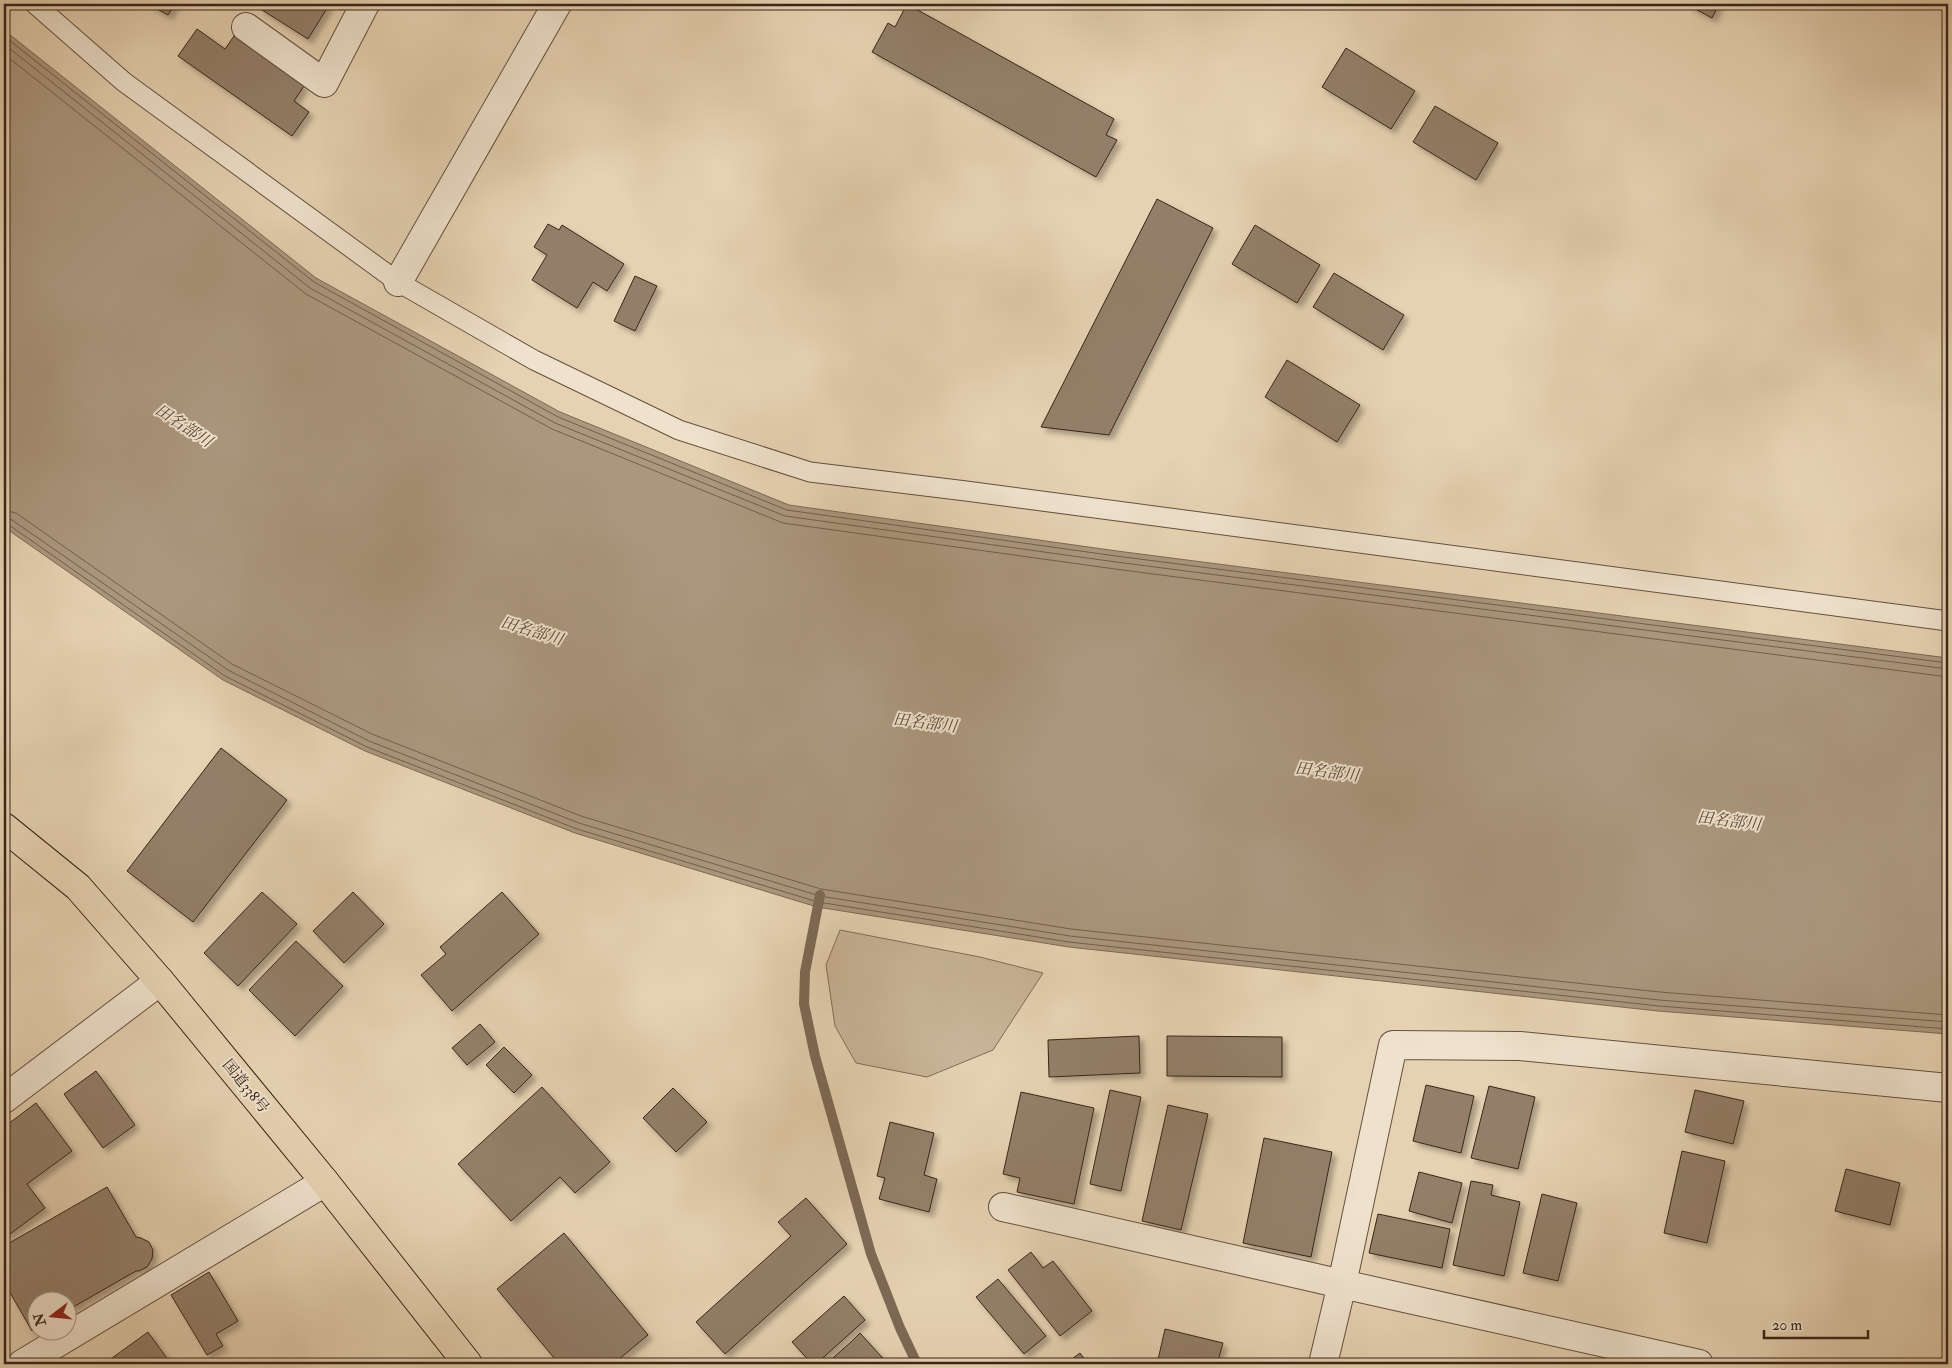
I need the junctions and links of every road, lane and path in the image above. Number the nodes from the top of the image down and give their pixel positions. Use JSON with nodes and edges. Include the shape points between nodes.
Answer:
{"nodes":[{"id":1,"x":35,"y":4,"type":"edge"},
{"id":2,"x":365,"y":4,"type":"edge"},
{"id":3,"x":557,"y":4,"type":"edge"},
{"id":4,"x":246,"y":27,"type":"dead end"},
{"id":5,"x":398,"y":282,"type":"junction"},
{"id":6,"x":1948,"y":621,"type":"edge"},
{"id":7,"x":4,"y":826,"type":"edge"},
{"id":8,"x":160,"y":981,"type":"junction"},
{"id":9,"x":1948,"y":1088,"type":"edge"},
{"id":10,"x":4,"y":1099,"type":"edge"},
{"id":11,"x":325,"y":1182,"type":"junction"},
{"id":12,"x":1003,"y":1207,"type":"dead end"},
{"id":13,"x":1342,"y":1284,"type":"junction"},
{"id":14,"x":22,"y":1364,"type":"edge"},
{"id":15,"x":468,"y":1364,"type":"edge"},
{"id":16,"x":1323,"y":1364,"type":"edge"},
{"id":17,"x":1699,"y":1364,"type":"edge"}],
"edges":[{"from":1,"to":5,"type":"lane","via":[[124,82]]},
{"from":2,"to":4,"type":"street","via":[[324,83]]},
{"from":3,"to":5,"type":"street"},
{"from":5,"to":6,"type":"lane","via":[[534,360],[679,430],[810,472]]},
{"from":7,"to":8,"type":"highway","name":"国道338号","via":[[78,887]]},
{"from":8,"to":10,"type":"street"},
{"from":8,"to":11,"type":"highway","name":"国道338号"},
{"from":9,"to":13,"type":"street","via":[[1520,1046],[1394,1045]]},
{"from":11,"to":14,"type":"street"},
{"from":11,"to":15,"type":"highway","name":"国道338号"},
{"from":12,"to":13,"type":"street"},
{"from":13,"to":16,"type":"street"},
{"from":13,"to":17,"type":"street"}]}
